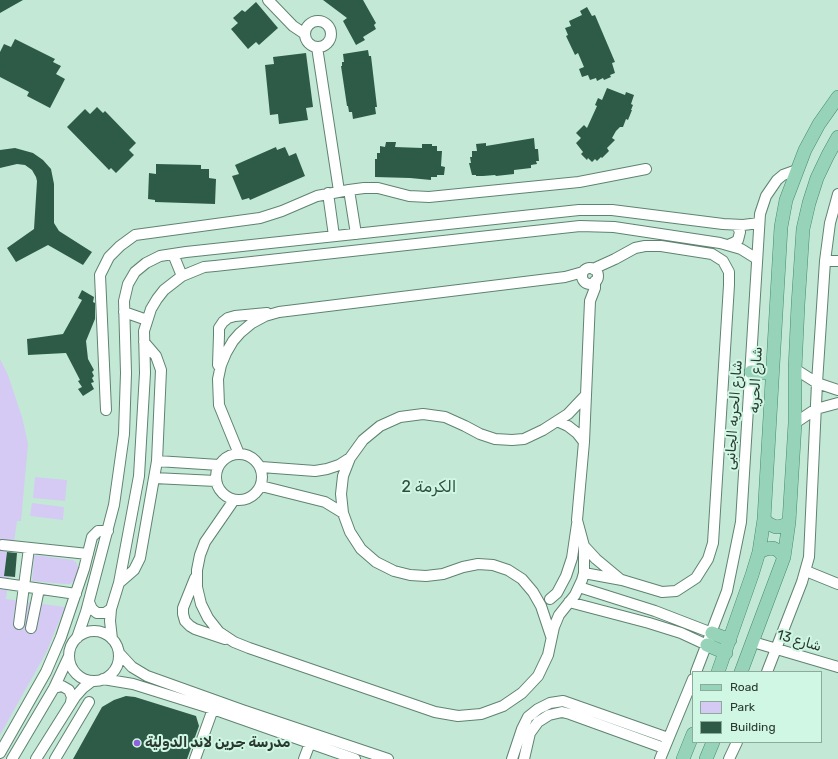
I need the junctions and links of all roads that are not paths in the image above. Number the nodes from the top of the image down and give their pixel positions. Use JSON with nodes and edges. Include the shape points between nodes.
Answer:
{"nodes":[{"id":1,"x":268,"y":0,"type":"edge"},
{"id":2,"x":305,"y":34,"type":"junction"},
{"id":3,"x":317,"y":47,"type":"junction"},
{"id":4,"x":838,"y":97,"type":"edge"},
{"id":5,"x":838,"y":137,"type":"edge"},
{"id":6,"x":646,"y":170,"type":"dead end"},
{"id":7,"x":797,"y":170,"type":"junction"},
{"id":8,"x":344,"y":191,"type":"junction"},
{"id":9,"x":328,"y":193,"type":"junction"},
{"id":10,"x":838,"y":194,"type":"edge"},
{"id":11,"x":759,"y":223,"type":"junction"},
{"id":12,"x":737,"y":225,"type":"junction"},
{"id":13,"x":356,"y":234,"type":"junction"},
{"id":14,"x":334,"y":236,"type":"junction"},
{"id":15,"x":728,"y":245,"type":"junction"},
{"id":16,"x":173,"y":254,"type":"junction"},
{"id":17,"x":757,"y":259,"type":"junction"},
{"id":18,"x":825,"y":261,"type":"junction"},
{"id":19,"x":838,"y":261,"type":"edge"},
{"id":20,"x":182,"y":276,"type":"junction"},
{"id":21,"x":590,"y":277,"type":"junction"},
{"id":22,"x":778,"y":282,"type":"junction"},
{"id":23,"x":800,"y":282,"type":"junction"},
{"id":24,"x":124,"y":312,"type":"junction"},
{"id":25,"x":279,"y":312,"type":"junction"},
{"id":26,"x":235,"y":316,"type":"junction"},
{"id":27,"x":147,"y":320,"type":"junction"},
{"id":28,"x":240,"y":333,"type":"junction"},
{"id":29,"x":218,"y":335,"type":"junction"},
{"id":30,"x":233,"y":341,"type":"junction"},
{"id":31,"x":144,"y":342,"type":"junction"},
{"id":32,"x":795,"y":369,"type":"junction"},
{"id":33,"x":751,"y":372,"type":"junction"},
{"id":34,"x":772,"y":373,"type":"junction"},
{"id":35,"x":218,"y":379,"type":"junction"},
{"id":36,"x":817,"y":383,"type":"junction"},
{"id":37,"x":838,"y":390,"type":"edge"},
{"id":38,"x":586,"y":395,"type":"junction"},
{"id":39,"x":838,"y":403,"type":"edge"},
{"id":40,"x":816,"y":409,"type":"junction"},
{"id":41,"x":106,"y":410,"type":"dead end"},
{"id":42,"x":557,"y":421,"type":"junction"},
{"id":43,"x":795,"y":423,"type":"junction"},
{"id":44,"x":584,"y":442,"type":"junction"},
{"id":45,"x":238,"y":454,"type":"junction"},
{"id":46,"x":350,"y":458,"type":"junction"},
{"id":47,"x":157,"y":461,"type":"junction"},
{"id":48,"x":220,"y":465,"type":"junction"},
{"id":49,"x":260,"y":467,"type":"junction"},
{"id":50,"x":154,"y":478,"type":"junction"},
{"id":51,"x":216,"y":481,"type":"junction"},
{"id":52,"x":261,"y":486,"type":"junction"},
{"id":53,"x":234,"y":500,"type":"junction"},
{"id":54,"x":343,"y":513,"type":"junction"},
{"id":55,"x":764,"y":519,"type":"junction"},
{"id":56,"x":577,"y":520,"type":"junction"},
{"id":57,"x":789,"y":522,"type":"junction"},
{"id":58,"x":108,"y":531,"type":"junction"},
{"id":59,"x":1,"y":546,"type":"edge"},
{"id":60,"x":584,"y":546,"type":"junction"},
{"id":61,"x":29,"y":548,"type":"junction"},
{"id":62,"x":759,"y":552,"type":"junction"},
{"id":63,"x":88,"y":554,"type":"junction"},
{"id":64,"x":784,"y":557,"type":"junction"},
{"id":65,"x":572,"y":558,"type":"junction"},
{"id":66,"x":584,"y":560,"type":"junction"},
{"id":67,"x":197,"y":570,"type":"junction"},
{"id":68,"x":806,"y":571,"type":"junction"},
{"id":69,"x":584,"y":573,"type":"junction"},
{"id":70,"x":622,"y":580,"type":"junction"},
{"id":71,"x":0,"y":583,"type":"edge"},
{"id":72,"x":118,"y":583,"type":"junction"},
{"id":73,"x":838,"y":584,"type":"edge"},
{"id":74,"x":24,"y":587,"type":"junction"},
{"id":75,"x":579,"y":587,"type":"junction"},
{"id":76,"x":39,"y":589,"type":"junction"},
{"id":77,"x":533,"y":592,"type":"junction"},
{"id":78,"x":76,"y":594,"type":"junction"},
{"id":79,"x":550,"y":599,"type":"junction"},
{"id":80,"x":622,"y":600,"type":"junction"},
{"id":81,"x":89,"y":602,"type":"junction"},
{"id":82,"x":201,"y":604,"type":"junction"},
{"id":83,"x":568,"y":604,"type":"junction"},
{"id":84,"x":183,"y":608,"type":"junction"},
{"id":85,"x":110,"y":609,"type":"junction"},
{"id":86,"x":617,"y":613,"type":"junction"},
{"id":87,"x":208,"y":618,"type":"junction"},
{"id":88,"x":20,"y":624,"type":"dead end"},
{"id":89,"x":31,"y":628,"type":"dead end"},
{"id":90,"x":195,"y":629,"type":"junction"},
{"id":91,"x":77,"y":638,"type":"junction"},
{"id":92,"x":552,"y":638,"type":"junction"},
{"id":93,"x":112,"y":639,"type":"junction"},
{"id":94,"x":709,"y":639,"type":"junction"},
{"id":95,"x":730,"y":640,"type":"junction"},
{"id":96,"x":234,"y":642,"type":"junction"},
{"id":97,"x":753,"y":642,"type":"junction"},
{"id":98,"x":777,"y":649,"type":"junction"},
{"id":99,"x":119,"y":653,"type":"junction"},
{"id":100,"x":726,"y":653,"type":"junction"},
{"id":101,"x":69,"y":656,"type":"junction"},
{"id":102,"x":838,"y":667,"type":"edge"},
{"id":103,"x":696,"y":671,"type":"edge"},
{"id":104,"x":718,"y":671,"type":"edge"},
{"id":105,"x":741,"y":671,"type":"edge"},
{"id":106,"x":767,"y":671,"type":"edge"},
{"id":107,"x":103,"y":680,"type":"junction"},
{"id":108,"x":92,"y":681,"type":"junction"},
{"id":109,"x":692,"y":681,"type":"edge"},
{"id":110,"x":54,"y":688,"type":"junction"},
{"id":111,"x":71,"y":702,"type":"junction"},
{"id":112,"x":89,"y":702,"type":"dead end"},
{"id":113,"x":214,"y":709,"type":"junction"},
{"id":114,"x":572,"y":709,"type":"junction"},
{"id":115,"x":241,"y":714,"type":"junction"},
{"id":116,"x":692,"y":736,"type":"edge"},
{"id":117,"x":668,"y":738,"type":"junction"},
{"id":118,"x":713,"y":743,"type":"edge"},
{"id":119,"x":737,"y":743,"type":"edge"},
{"id":120,"x":310,"y":744,"type":"junction"},
{"id":121,"x":664,"y":748,"type":"junction"},
{"id":122,"x":0,"y":753,"type":"edge"},
{"id":123,"x":12,"y":759,"type":"edge"},
{"id":124,"x":36,"y":759,"type":"edge"},
{"id":125,"x":55,"y":759,"type":"edge"},
{"id":126,"x":195,"y":759,"type":"edge"},
{"id":127,"x":304,"y":759,"type":"edge"},
{"id":128,"x":355,"y":759,"type":"edge"},
{"id":129,"x":388,"y":759,"type":"edge"},
{"id":130,"x":512,"y":759,"type":"edge"},
{"id":131,"x":524,"y":759,"type":"edge"},
{"id":132,"x":660,"y":759,"type":"edge"},
{"id":133,"x":683,"y":759,"type":"edge"},
{"id":134,"x":706,"y":759,"type":"edge"},
{"id":135,"x":729,"y":759,"type":"edge"}],
"edges":[{"from":1,"to":2,"type":"street","via":[[293,26]]},
{"from":2,"to":3,"type":"street","via":[[310,44]]},
{"from":2,"to":3,"type":"street","via":[[308,26],[315,22],[327,25],[330,37],[325,44]]},
{"from":3,"to":8,"type":"street"},
{"from":4,"to":7,"type":"main road","name":"شارع الحريه","via":[[819,124]]},
{"from":5,"to":23,"type":"main road","via":[[817,178],[809,203],[803,229]]},
{"from":6,"to":8,"type":"street","via":[[579,182],[429,197],[410,196],[378,188]]},
{"from":7,"to":11,"type":"street","name":"شارع الحريه الجانبى","via":[[779,178],[771,188],[763,204]]},
{"from":7,"to":22,"type":"main road","name":"شارع الحريه","via":[[786,200],[781,227]]},
{"from":8,"to":9,"type":"street"},
{"from":8,"to":13,"type":"street"},
{"from":9,"to":14,"type":"street"},
{"from":9,"to":41,"type":"street","via":[[260,218],[135,235],[120,246],[109,257],[100,275]]},
{"from":10,"to":18,"type":"street","via":[[830,223]]},
{"from":11,"to":12,"type":"street"},
{"from":11,"to":17,"type":"street","name":"شارع الحريه الجانبى"},
{"from":12,"to":13,"type":"street","via":[[612,210],[579,210]]},
{"from":12,"to":15,"type":"street","via":[[740,232],[738,240]]},
{"from":13,"to":14,"type":"street"},
{"from":14,"to":16,"type":"street"},
{"from":15,"to":17,"type":"street","via":[[741,249]]},
{"from":15,"to":20,"type":"street","via":[[630,229],[580,226],[215,266],[198,269]]},
{"from":16,"to":20,"type":"street"},
{"from":16,"to":24,"type":"street","via":[[160,256],[135,272],[128,284]]},
{"from":17,"to":33,"type":"street","name":"شارع الحريه الجانبى"},
{"from":18,"to":19,"type":"street"},
{"from":18,"to":36,"type":"street"},
{"from":20,"to":27,"type":"street","via":[[164,290]]},
{"from":21,"to":25,"type":"street","via":[[565,277]]},
{"from":21,"to":38,"type":"street","via":[[595,288],[590,301]]},
{"from":21,"to":70,"type":"street","via":[[608,269],[615,259],[635,248],[645,246],[712,254],[723,261],[729,272],[713,543],[708,559],[696,578],[676,591],[662,592]]},
{"from":22,"to":23,"type":"main road","via":[[786,275],[791,275]]},
{"from":22,"to":34,"type":"main road","name":"شارع الحريه"},
{"from":23,"to":32,"type":"main road"},
{"from":24,"to":27,"type":"street"},
{"from":24,"to":58,"type":"street","via":[[124,434]]},
{"from":25,"to":26,"type":"street"},
{"from":25,"to":28,"type":"street","via":[[252,323]]},
{"from":26,"to":28,"type":"street"},
{"from":26,"to":29,"type":"street","via":[[223,322]]},
{"from":27,"to":31,"type":"street"},
{"from":28,"to":30,"type":"street"},
{"from":29,"to":30,"type":"street"},
{"from":29,"to":35,"type":"street"},
{"from":30,"to":35,"type":"street","via":[[226,352]]},
{"from":31,"to":47,"type":"street","via":[[156,356],[161,370]]},
{"from":31,"to":72,"type":"street","via":[[145,373],[139,476]]},
{"from":32,"to":36,"type":"street"},
{"from":32,"to":43,"type":"main road"},
{"from":33,"to":34,"type":"main road"},
{"from":33,"to":94,"type":"street","name":"شارع الحريه الجانبى","via":[[741,522],[736,556],[727,591]]},
{"from":34,"to":55,"type":"main road","name":"شارع الحريه"},
{"from":35,"to":45,"type":"street","via":[[219,405]]},
{"from":36,"to":37,"type":"street"},
{"from":36,"to":40,"type":"street"},
{"from":38,"to":42,"type":"street","via":[[568,414]]},
{"from":38,"to":44,"type":"street"},
{"from":39,"to":40,"type":"street"},
{"from":40,"to":43,"type":"street"},
{"from":40,"to":68,"type":"street","via":[[810,557]]},
{"from":42,"to":44,"type":"street","via":[[572,429]]},
{"from":42,"to":46,"type":"street","via":[[524,439],[512,440],[495,439],[480,434],[445,417],[422,414],[400,417],[380,426],[363,440]]},
{"from":43,"to":57,"type":"main road"},
{"from":44,"to":56,"type":"street"},
{"from":45,"to":48,"type":"street","via":[[228,457]]},
{"from":45,"to":49,"type":"street","via":[[252,457]]},
{"from":46,"to":49,"type":"street","via":[[333,467],[315,471]]},
{"from":46,"to":54,"type":"street","via":[[343,476]]},
{"from":47,"to":48,"type":"street"},
{"from":47,"to":50,"type":"street"},
{"from":48,"to":51,"type":"street"},
{"from":49,"to":52,"type":"street"},
{"from":50,"to":51,"type":"street"},
{"from":50,"to":72,"type":"street","via":[[139,563]]},
{"from":51,"to":53,"type":"street","via":[[220,490]]},
{"from":52,"to":53,"type":"street","via":[[247,499]]},
{"from":52,"to":54,"type":"street","via":[[320,500]]},
{"from":53,"to":67,"type":"street","via":[[205,542]]},
{"from":54,"to":77,"type":"street","via":[[350,532],[361,548],[376,562],[394,571],[426,576],[478,564],[493,565],[508,570],[522,579]]},
{"from":55,"to":57,"type":"main road","via":[[776,527]]},
{"from":55,"to":62,"type":"main road","name":"شارع الحريه"},
{"from":56,"to":60,"type":"street"},
{"from":56,"to":65,"type":"street"},
{"from":57,"to":64,"type":"main road"},
{"from":58,"to":63,"type":"street","via":[[95,534]]},
{"from":58,"to":81,"type":"street"},
{"from":59,"to":61,"type":"street"},
{"from":60,"to":66,"type":"street"},
{"from":60,"to":70,"type":"street"},
{"from":61,"to":63,"type":"street"},
{"from":61,"to":74,"type":"street"},
{"from":62,"to":64,"type":"main road","via":[[773,548]]},
{"from":62,"to":95,"type":"main road","name":"شارع الحريه"},
{"from":63,"to":78,"type":"street"},
{"from":64,"to":97,"type":"main road"},
{"from":65,"to":66,"type":"street"},
{"from":65,"to":79,"type":"street","via":[[562,584]]},
{"from":66,"to":69,"type":"street"},
{"from":67,"to":82,"type":"street"},
{"from":67,"to":84,"type":"street"},
{"from":68,"to":73,"type":"street"},
{"from":68,"to":98,"type":"street"},
{"from":69,"to":70,"type":"street"},
{"from":69,"to":75,"type":"street"},
{"from":71,"to":74,"type":"street"},
{"from":72,"to":85,"type":"street"},
{"from":74,"to":76,"type":"street"},
{"from":74,"to":88,"type":"street"},
{"from":75,"to":80,"type":"street"},
{"from":75,"to":83,"type":"street"},
{"from":76,"to":78,"type":"street"},
{"from":76,"to":89,"type":"street"},
{"from":77,"to":79,"type":"street"},
{"from":77,"to":92,"type":"street"},
{"from":78,"to":122,"type":"street","via":[[46,672]]},
{"from":79,"to":83,"type":"street"},
{"from":80,"to":86,"type":"street"},
{"from":80,"to":94,"type":"street","via":[[655,611]]},
{"from":81,"to":85,"type":"street","via":[[97,613],[105,613]]},
{"from":81,"to":91,"type":"street"},
{"from":82,"to":84,"type":"street"},
{"from":82,"to":87,"type":"street"},
{"from":83,"to":86,"type":"street"},
{"from":83,"to":92,"type":"street","via":[[554,626]]},
{"from":84,"to":90,"type":"street","via":[[185,621]]},
{"from":85,"to":93,"type":"street"},
{"from":86,"to":94,"type":"street"},
{"from":87,"to":90,"type":"street"},
{"from":87,"to":96,"type":"street","via":[[219,632]]},
{"from":90,"to":96,"type":"street"},
{"from":91,"to":93,"type":"street","via":[[92,631],[103,633]]},
{"from":91,"to":101,"type":"street"},
{"from":92,"to":96,"type":"street","via":[[548,655],[538,676],[522,693],[503,706],[481,714],[458,716],[435,712]]},
{"from":93,"to":99,"type":"street"},
{"from":94,"to":95,"type":"main road"},
{"from":94,"to":100,"type":"main road"},
{"from":94,"to":103,"type":"street","name":"شارع الحريه الجانبى"},
{"from":95,"to":100,"type":"main road","name":"شارع الحريه"},
{"from":97,"to":98,"type":"street","name":"شارع 13"},
{"from":97,"to":105,"type":"main road"},
{"from":98,"to":102,"type":"street","name":"شارع 13"},
{"from":98,"to":106,"type":"street"},
{"from":99,"to":107,"type":"street","via":[[116,669]]},
{"from":99,"to":115,"type":"street","via":[[132,667],[147,676]]},
{"from":100,"to":104,"type":"main road","name":"شارع الحريه"},
{"from":101,"to":108,"type":"street","via":[[74,671],[82,678]]},
{"from":101,"to":110,"type":"street"},
{"from":107,"to":108,"type":"street"},
{"from":107,"to":113,"type":"street","via":[[133,684]]},
{"from":108,"to":111,"type":"street"},
{"from":109,"to":117,"type":"street"},
{"from":110,"to":111,"type":"street","via":[[62,686],[69,690]]},
{"from":110,"to":123,"type":"street"},
{"from":111,"to":124,"type":"street"},
{"from":112,"to":125,"type":"street"},
{"from":113,"to":115,"type":"street"},
{"from":113,"to":126,"type":"street"},
{"from":114,"to":117,"type":"street"},
{"from":114,"to":121,"type":"street"},
{"from":114,"to":130,"type":"street","via":[[563,702],[550,703],[538,709],[528,718],[522,729]]},
{"from":114,"to":131,"type":"street","via":[[549,714],[538,722],[530,733]]},
{"from":115,"to":120,"type":"street"},
{"from":115,"to":129,"type":"street"},
{"from":116,"to":133,"type":"main road"},
{"from":117,"to":121,"type":"street"},
{"from":118,"to":134,"type":"main road"},
{"from":119,"to":135,"type":"street"},
{"from":120,"to":127,"type":"street"},
{"from":120,"to":128,"type":"street"},
{"from":121,"to":132,"type":"street"}]}
